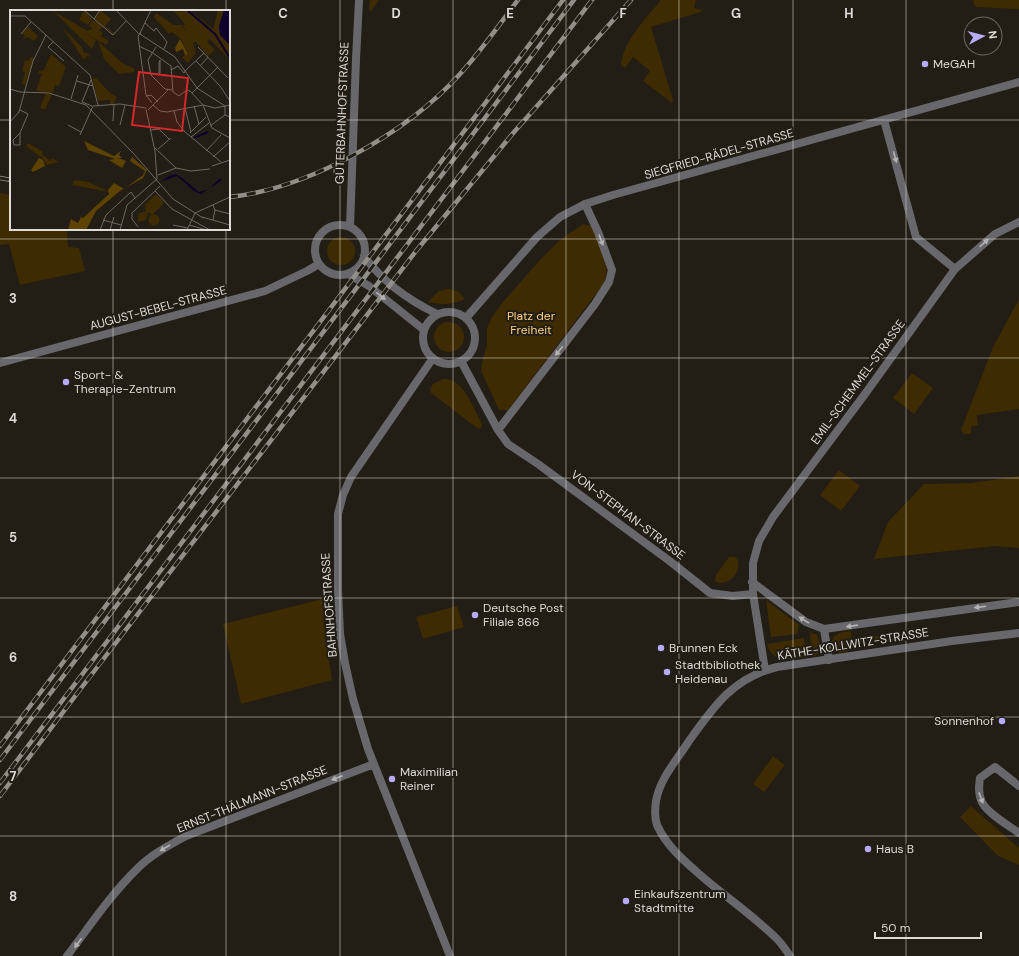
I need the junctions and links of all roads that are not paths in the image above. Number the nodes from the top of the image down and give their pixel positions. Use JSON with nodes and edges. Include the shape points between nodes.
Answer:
{"nodes":[{"id":1,"x":359,"y":0,"type":"edge"},
{"id":2,"x":1019,"y":82,"type":"edge"},
{"id":3,"x":884,"y":120,"type":"junction"},
{"id":4,"x":585,"y":204,"type":"junction"},
{"id":5,"x":1019,"y":222,"type":"edge"},
{"id":6,"x":350,"y":227,"type":"junction"},
{"id":7,"x":364,"y":256,"type":"junction"},
{"id":8,"x":318,"y":264,"type":"junction"},
{"id":9,"x":955,"y":269,"type":"junction"},
{"id":10,"x":348,"y":274,"type":"junction"},
{"id":11,"x":437,"y":314,"type":"junction"},
{"id":12,"x":466,"y":318,"type":"junction"},
{"id":13,"x":424,"y":330,"type":"junction"},
{"id":14,"x":433,"y":358,"type":"junction"},
{"id":15,"x":461,"y":361,"type":"junction"},
{"id":16,"x":0,"y":363,"type":"edge"},
{"id":17,"x":498,"y":430,"type":"junction"},
{"id":18,"x":752,"y":582,"type":"junction"},
{"id":19,"x":753,"y":594,"type":"junction"},
{"id":20,"x":1019,"y":602,"type":"edge"},
{"id":21,"x":824,"y":629,"type":"junction"},
{"id":22,"x":1019,"y":633,"type":"edge"},
{"id":23,"x":829,"y":660,"type":"junction"},
{"id":24,"x":765,"y":670,"type":"junction"},
{"id":25,"x":374,"y":764,"type":"junction"},
{"id":26,"x":1019,"y":786,"type":"edge"},
{"id":27,"x":1019,"y":833,"type":"edge"},
{"id":28,"x":67,"y":956,"type":"edge"},
{"id":29,"x":450,"y":956,"type":"edge"},
{"id":30,"x":790,"y":956,"type":"edge"}],
"edges":[{"from":1,"to":6,"type":"street","name":"GÜTERBAHNHOFSTRASSE"},
{"from":2,"to":3,"type":"street","name":"SIEGFRIED-RÄDEL-STRASSE"},
{"from":3,"to":4,"type":"street","name":"SIEGFRIED-RÄDEL-STRASSE"},
{"from":3,"to":9,"type":"street","one_way":true,"via":[[916,237]]},
{"from":4,"to":12,"type":"street","name":"SIEGFRIED-RÄDEL-STRASSE","via":[[560,217],[543,231]]},
{"from":4,"to":17,"type":"street","one_way":true,"via":[[612,270],[609,282]]},
{"from":9,"to":5,"type":"street","name":"EMIL-SCHEMMEL-STRASSE","one_way":true,"via":[[995,234]]},
{"from":6,"to":7,"type":"street","via":[[364,242]]},
{"from":6,"to":8,"type":"street","via":[[330,227],[318,236],[314,250]]},
{"from":7,"to":10,"type":"street","via":[[359,267]]},
{"from":7,"to":11,"type":"street","via":[[377,273],[420,306]]},
{"from":8,"to":10,"type":"street","via":[[337,276]]},
{"from":8,"to":16,"type":"street","name":"AUGUST-BEBEL-STRASSE","via":[[265,291]]},
{"from":9,"to":18,"type":"street","name":"EMIL-SCHEMMEL-STRASSE","via":[[773,517],[759,541],[753,563]]},
{"from":10,"to":13,"type":"street","one_way":true,"via":[[369,286]]},
{"from":11,"to":12,"type":"street","via":[[452,312]]},
{"from":11,"to":13,"type":"street"},
{"from":12,"to":15,"type":"street","via":[[473,328],[475,341],[470,353]]},
{"from":13,"to":14,"type":"street","via":[[424,345]]},
{"from":14,"to":15,"type":"street","via":[[446,364]]},
{"from":14,"to":25,"type":"street","name":"BAHNHOFSTRASSE","via":[[350,476],[338,514],[338,589],[343,651],[353,700]]},
{"from":15,"to":17,"type":"street"},
{"from":17,"to":19,"type":"street","name":"VON-STEPHAN-STRASSE","via":[[508,444],[710,593],[733,596]]},
{"from":18,"to":19,"type":"street","name":"EMIL-SCHEMMEL-STRASSE"},
{"from":21,"to":18,"type":"street","one_way":true,"via":[[806,622]]},
{"from":19,"to":24,"type":"street","name":"EMIL-SCHEMMEL-STRASSE"},
{"from":20,"to":21,"type":"street","name":"KÄTHE-KOLLWITZ-STRASSE","one_way":true},
{"from":21,"to":23,"type":"street"},
{"from":22,"to":23,"type":"street","name":"KÄTHE-KOLLWITZ-STRASSE"},
{"from":23,"to":24,"type":"street","name":"KÄTHE-KOLLWITZ-STRASSE"},
{"from":24,"to":30,"type":"street","name":"KÄTHE-KOLLWITZ-STRASSE","via":[[732,688],[707,717],[664,778],[656,801],[656,816],[665,839],[677,854],[779,940]]},
{"from":25,"to":28,"type":"street","name":"ERNST-THÄLMANN-STRASSE","one_way":true,"via":[[186,836],[158,852],[139,867],[117,891]]},
{"from":25,"to":29,"type":"street","name":"BAHNHOFSTRASSE"},
{"from":26,"to":27,"type":"street","one_way":true,"via":[[995,767],[980,778],[978,791],[981,801],[990,812]]}]}
